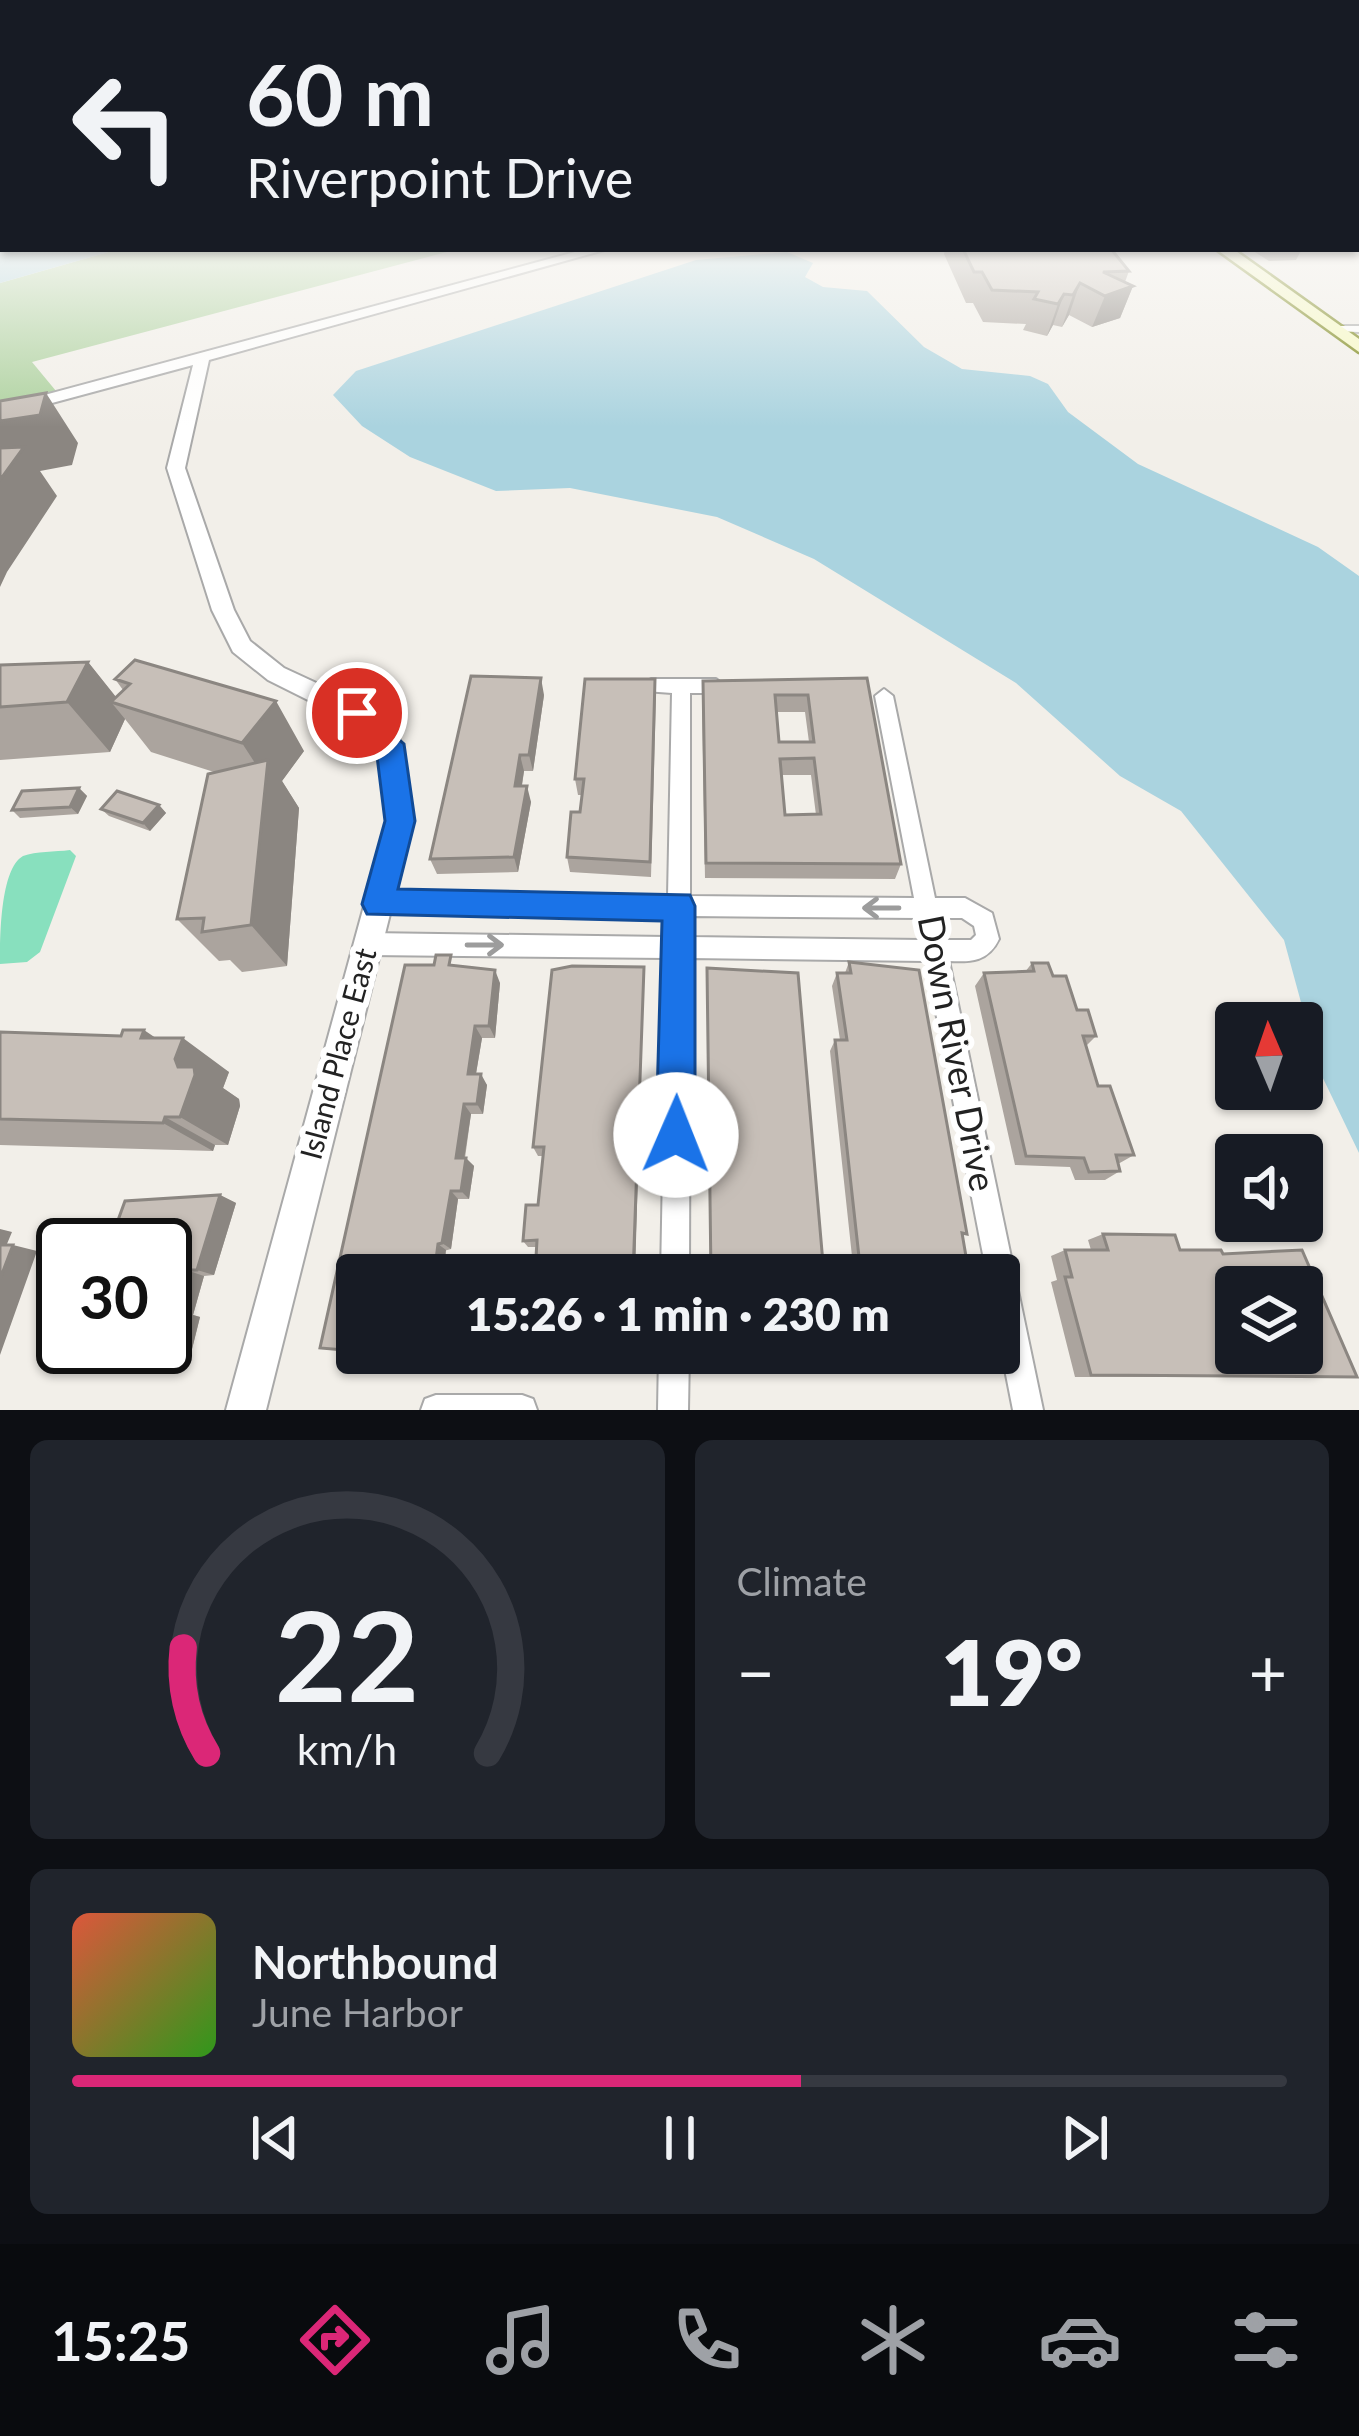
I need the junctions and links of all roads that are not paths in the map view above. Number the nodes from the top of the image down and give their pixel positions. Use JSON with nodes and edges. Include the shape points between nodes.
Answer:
{"nodes":[{"id":1,"x":430,"y":296,"type":"edge"},
{"id":2,"x":1290,"y":296,"type":"edge"},
{"id":3,"x":1337,"y":329,"type":"junction"},
{"id":4,"x":1359,"y":329,"type":"edge"},
{"id":5,"x":1359,"y":347,"type":"edge"},
{"id":6,"x":202,"y":358,"type":"junction"},
{"id":7,"x":0,"y":412,"type":"edge"},
{"id":8,"x":651,"y":686,"type":"edge"},
{"id":9,"x":681,"y":686,"type":"junction"},
{"id":10,"x":716,"y":686,"type":"edge"},
{"id":11,"x":884,"y":696,"type":"dead end"},
{"id":12,"x":378,"y":904,"type":"junction"},
{"id":13,"x":679,"y":906,"type":"junction"},
{"id":14,"x":928,"y":908,"type":"junction"},
{"id":15,"x":368,"y":944,"type":"junction"},
{"id":16,"x":678,"y":948,"type":"junction"},
{"id":17,"x":937,"y":951,"type":"junction"},
{"id":18,"x":675,"y":1254,"type":"edge"},
{"id":19,"x":674,"y":1374,"type":"edge"},
{"id":20,"x":246,"y":1410,"type":"edge"},
{"id":21,"x":436,"y":1410,"type":"edge"},
{"id":22,"x":522,"y":1410,"type":"edge"},
{"id":23,"x":673,"y":1410,"type":"edge"},
{"id":24,"x":1028,"y":1410,"type":"edge"}],
"edges":[{"from":1,"to":6,"type":"street"},
{"from":2,"to":3,"type":"main road"},
{"from":3,"to":4,"type":"street"},
{"from":3,"to":5,"type":"main road"},
{"from":6,"to":7,"type":"street"},
{"from":6,"to":12,"type":"street","name":"Island Place East","via":[[176,468],[223,610],[241,646],[277,674],[357,713],[390,744],[400,821]]},
{"from":8,"to":9,"type":"street"},
{"from":9,"to":10,"type":"street"},
{"from":9,"to":13,"type":"street"},
{"from":11,"to":14,"type":"street","name":"Down River Drive"},
{"from":12,"to":13,"type":"street"},
{"from":12,"to":15,"type":"street","name":"Island Place East"},
{"from":14,"to":13,"type":"street","one_way":true},
{"from":13,"to":16,"type":"street"},
{"from":14,"to":17,"type":"street","name":"Down River Drive"},
{"from":14,"to":17,"type":"street","via":[[965,908],[988,929],[975,951]]},
{"from":15,"to":16,"type":"street","one_way":true},
{"from":15,"to":20,"type":"street","name":"Island Place East"},
{"from":16,"to":17,"type":"street"},
{"from":16,"to":18,"type":"street"},
{"from":17,"to":24,"type":"street","name":"Down River Drive"},
{"from":19,"to":23,"type":"street"},
{"from":21,"to":22,"type":"street"}]}
